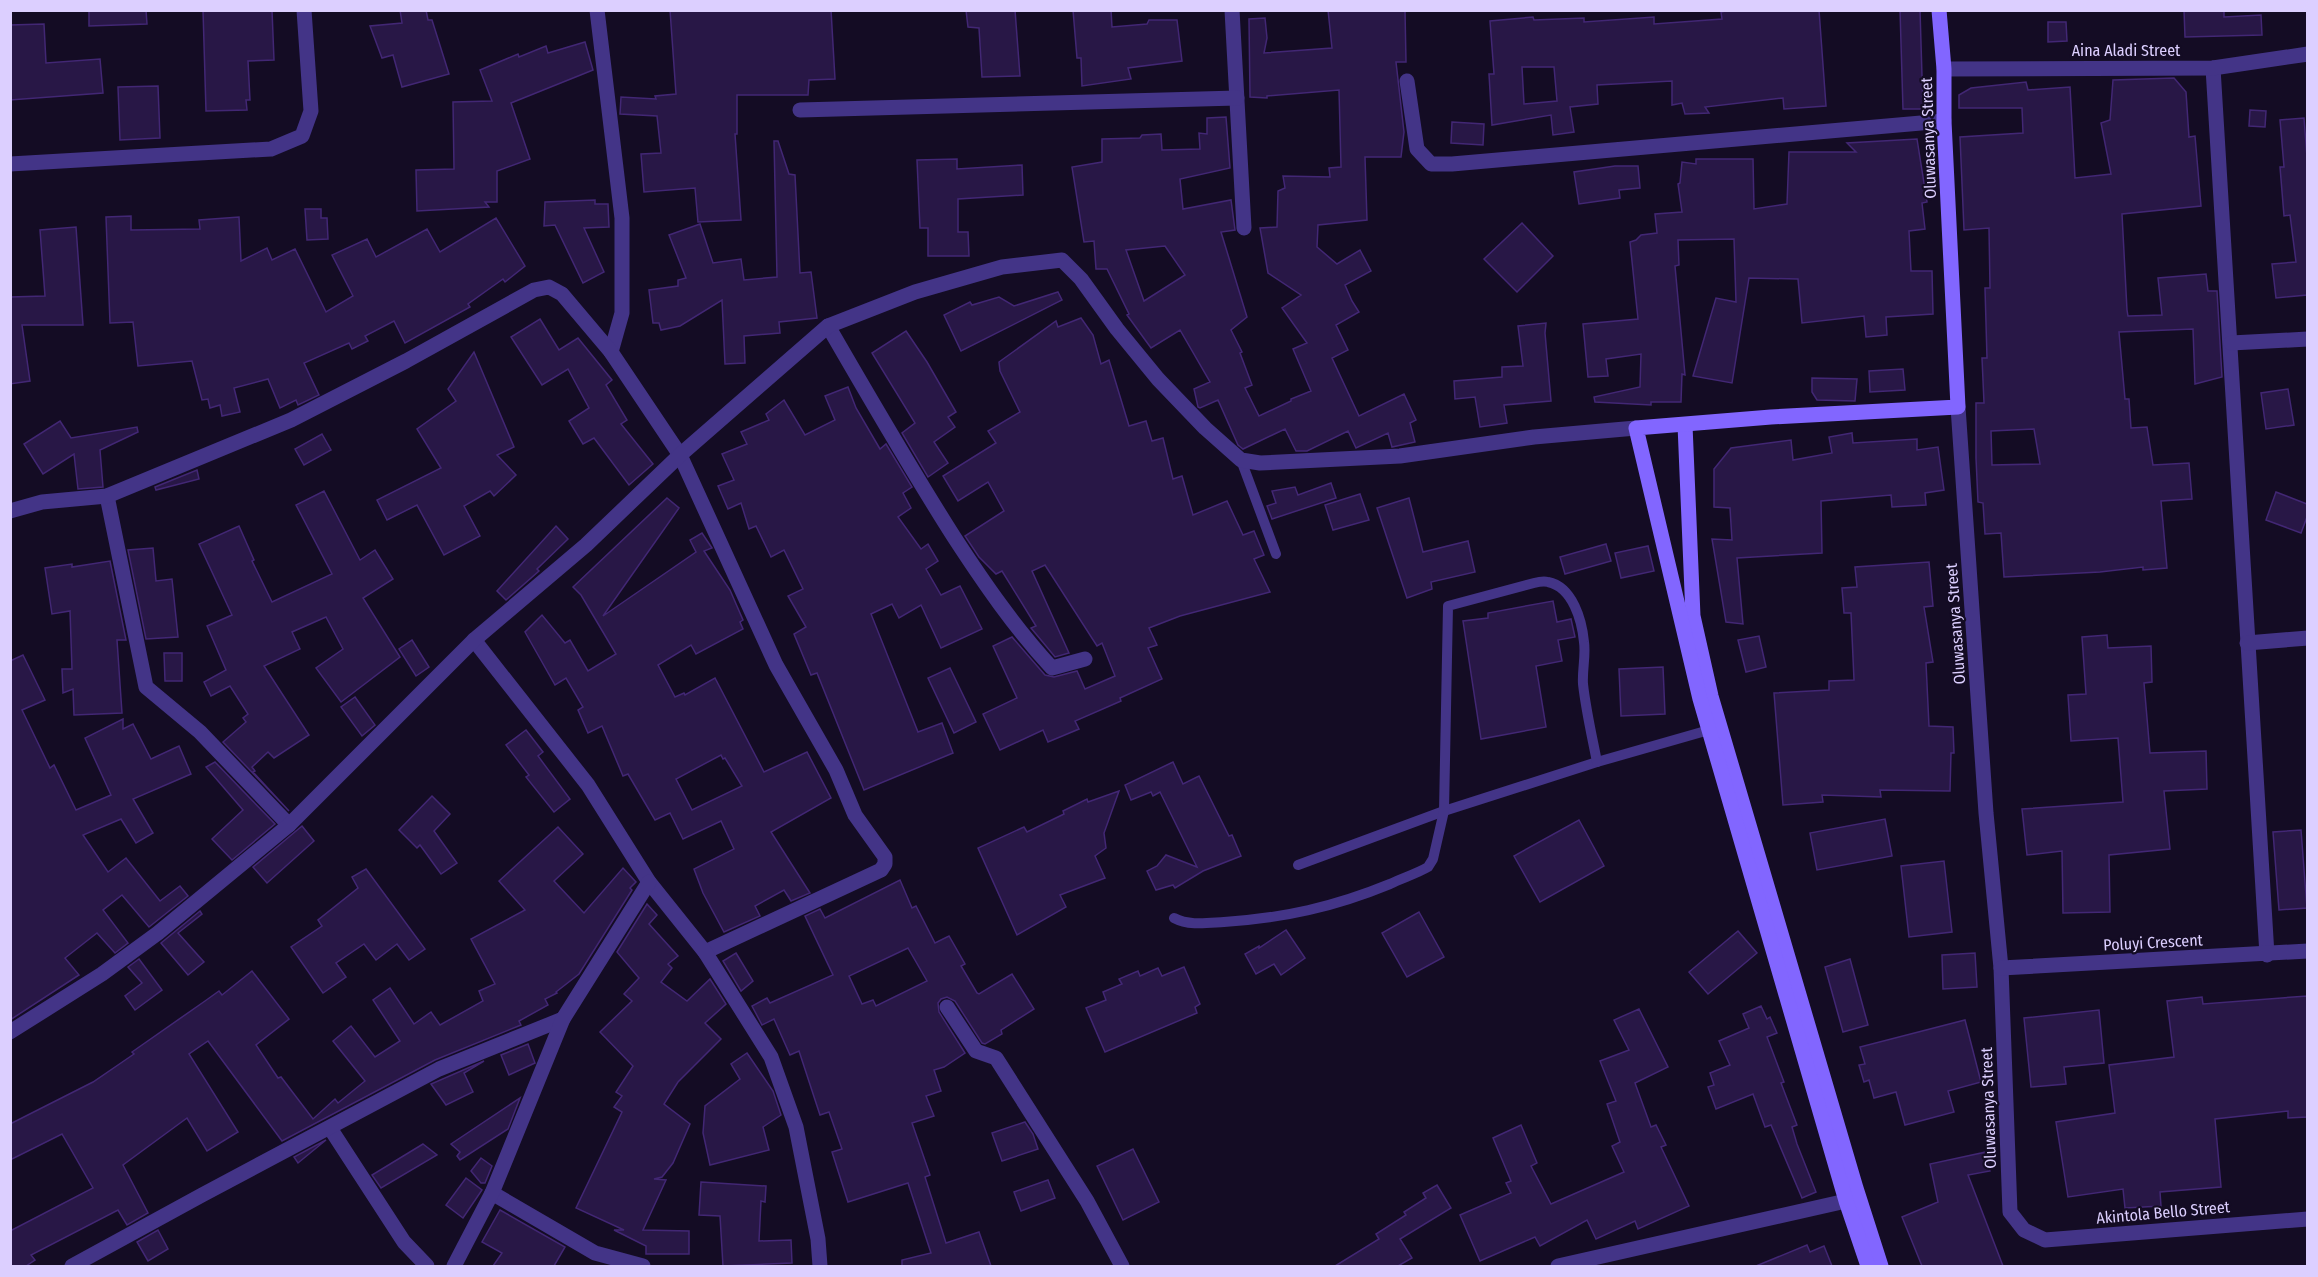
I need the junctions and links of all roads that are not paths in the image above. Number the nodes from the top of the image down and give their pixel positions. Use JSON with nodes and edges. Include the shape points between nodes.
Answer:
{"nodes":[{"id":1,"x":304,"y":10,"type":"edge"},
{"id":2,"x":597,"y":10,"type":"edge"},
{"id":3,"x":1232,"y":10,"type":"edge"},
{"id":4,"x":1939,"y":10,"type":"edge"},
{"id":5,"x":2307,"y":54,"type":"edge"},
{"id":6,"x":2213,"y":68,"type":"junction"},
{"id":7,"x":1944,"y":69,"type":"junction"},
{"id":8,"x":1407,"y":81,"type":"dead end"},
{"id":9,"x":1237,"y":98,"type":"junction"},
{"id":10,"x":800,"y":110,"type":"dead end"},
{"id":11,"x":1944,"y":121,"type":"junction"},
{"id":12,"x":10,"y":164,"type":"edge"},
{"id":13,"x":1244,"y":228,"type":"dead end"},
{"id":14,"x":828,"y":326,"type":"junction"},
{"id":15,"x":2307,"y":339,"type":"edge"},
{"id":16,"x":2231,"y":343,"type":"junction"},
{"id":17,"x":611,"y":352,"type":"junction"},
{"id":18,"x":1958,"y":407,"type":"junction"},
{"id":19,"x":1685,"y":425,"type":"junction"},
{"id":20,"x":1636,"y":428,"type":"junction"},
{"id":21,"x":680,"y":455,"type":"junction"},
{"id":22,"x":1241,"y":460,"type":"junction"},
{"id":23,"x":107,"y":496,"type":"junction"},
{"id":24,"x":10,"y":511,"type":"edge"},
{"id":25,"x":1276,"y":554,"type":"dead end"},
{"id":26,"x":2307,"y":638,"type":"edge"},
{"id":27,"x":474,"y":640,"type":"junction"},
{"id":28,"x":2247,"y":643,"type":"junction"},
{"id":29,"x":1085,"y":659,"type":"dead end"},
{"id":30,"x":1709,"y":730,"type":"junction"},
{"id":31,"x":1598,"y":762,"type":"junction"},
{"id":32,"x":1444,"y":811,"type":"junction"},
{"id":33,"x":289,"y":825,"type":"junction"},
{"id":34,"x":1298,"y":865,"type":"dead end"},
{"id":35,"x":650,"y":882,"type":"junction"},
{"id":36,"x":1174,"y":918,"type":"dead end"},
{"id":37,"x":2307,"y":951,"type":"edge"},
{"id":38,"x":705,"y":952,"type":"junction"},
{"id":39,"x":2267,"y":955,"type":"junction"},
{"id":40,"x":2001,"y":968,"type":"junction"},
{"id":41,"x":947,"y":1007,"type":"dead end"},
{"id":42,"x":563,"y":1019,"type":"junction"},
{"id":43,"x":10,"y":1032,"type":"edge"},
{"id":44,"x":330,"y":1128,"type":"junction"},
{"id":45,"x":492,"y":1193,"type":"junction"},
{"id":46,"x":1846,"y":1201,"type":"junction"},
{"id":47,"x":2307,"y":1219,"type":"edge"},
{"id":48,"x":2024,"y":1230,"type":"joint"},
{"id":49,"x":72,"y":1266,"type":"edge"},
{"id":50,"x":427,"y":1266,"type":"edge"},
{"id":51,"x":453,"y":1266,"type":"edge"},
{"id":52,"x":643,"y":1266,"type":"edge"},
{"id":53,"x":820,"y":1266,"type":"edge"},
{"id":54,"x":1122,"y":1266,"type":"edge"},
{"id":55,"x":1558,"y":1266,"type":"edge"},
{"id":56,"x":1868,"y":1266,"type":"edge"},
{"id":57,"x":1881,"y":1266,"type":"edge"}],
"edges":[{"from":1,"to":12,"type":"street","via":[[311,111],[302,136],[271,149]]},
{"from":2,"to":17,"type":"street","via":[[622,218],[622,313]]},
{"from":3,"to":9,"type":"street"},
{"from":4,"to":7,"type":"street","name":"Oluwasanya Street"},
{"from":5,"to":6,"type":"street","name":"Aina Aladi Street"},
{"from":6,"to":7,"type":"street","name":"Aina Aladi Street"},
{"from":6,"to":16,"type":"street"},
{"from":7,"to":11,"type":"street","name":"Oluwasanya Street"},
{"from":8,"to":11,"type":"street","via":[[1417,149],[1431,164]]},
{"from":9,"to":10,"type":"street"},
{"from":9,"to":13,"type":"street"},
{"from":11,"to":18,"type":"street","name":"Oluwasanya Street"},
{"from":14,"to":21,"type":"street"},
{"from":14,"to":22,"type":"street","via":[[915,292],[1002,267],[1062,260],[1158,379]]},
{"from":14,"to":29,"type":"street","via":[[909,468],[980,577],[1035,650],[1052,668]]},
{"from":15,"to":16,"type":"street"},
{"from":16,"to":28,"type":"street"},
{"from":17,"to":21,"type":"street"},
{"from":17,"to":23,"type":"street","via":[[562,294],[549,287],[534,290],[291,420]]},
{"from":18,"to":19,"type":"street"},
{"from":18,"to":40,"type":"street","name":"Oluwasanya Street","via":[[1986,813]]},
{"from":19,"to":20,"type":"street"},
{"from":19,"to":57,"type":"street","via":[[1693,616],[1709,684]]},
{"from":20,"to":22,"type":"street","via":[[1534,437],[1400,456]]},
{"from":20,"to":30,"type":"street"},
{"from":21,"to":27,"type":"street","via":[[586,545]]},
{"from":21,"to":38,"type":"street","via":[[776,664],[836,770],[855,815],[885,857],[880,870]]},
{"from":22,"to":25,"type":"lane"},
{"from":23,"to":24,"type":"street","via":[[42,502]]},
{"from":23,"to":33,"type":"street","via":[[146,687],[200,732]]},
{"from":26,"to":28,"type":"street"},
{"from":27,"to":33,"type":"street"},
{"from":27,"to":35,"type":"street","via":[[588,785]]},
{"from":28,"to":39,"type":"street"},
{"from":30,"to":31,"type":"lane"},
{"from":30,"to":46,"type":"street"},
{"from":31,"to":32,"type":"lane"},
{"from":31,"to":32,"type":"lane","via":[[1582,670],[1585,644],[1581,619],[1567,594],[1548,582],[1534,583],[1448,606]]},
{"from":32,"to":34,"type":"lane"},
{"from":32,"to":36,"type":"lane","via":[[1428,867],[1357,897],[1316,910],[1247,920],[1184,923]]},
{"from":33,"to":43,"type":"street","via":[[158,933]]},
{"from":35,"to":38,"type":"street"},
{"from":35,"to":42,"type":"street"},
{"from":37,"to":39,"type":"street","name":"Poluyi Crescent"},
{"from":38,"to":53,"type":"street","via":[[771,1057],[796,1127]]},
{"from":39,"to":40,"type":"street","name":"Poluyi Crescent"},
{"from":40,"to":48,"type":"street","name":"Oluwasanya Street","via":[[2010,1212]]},
{"from":41,"to":54,"type":"street","via":[[976,1051],[996,1058],[1087,1201]]},
{"from":42,"to":44,"type":"street","via":[[439,1069]]},
{"from":42,"to":45,"type":"street"},
{"from":44,"to":49,"type":"street"},
{"from":44,"to":50,"type":"street","via":[[404,1242]]},
{"from":45,"to":51,"type":"street"},
{"from":45,"to":52,"type":"street","via":[[595,1253]]},
{"from":46,"to":55,"type":"street"},
{"from":46,"to":56,"type":"street"},
{"from":47,"to":48,"type":"street","name":"Akintola Bello Street","via":[[2045,1240]]}]}
